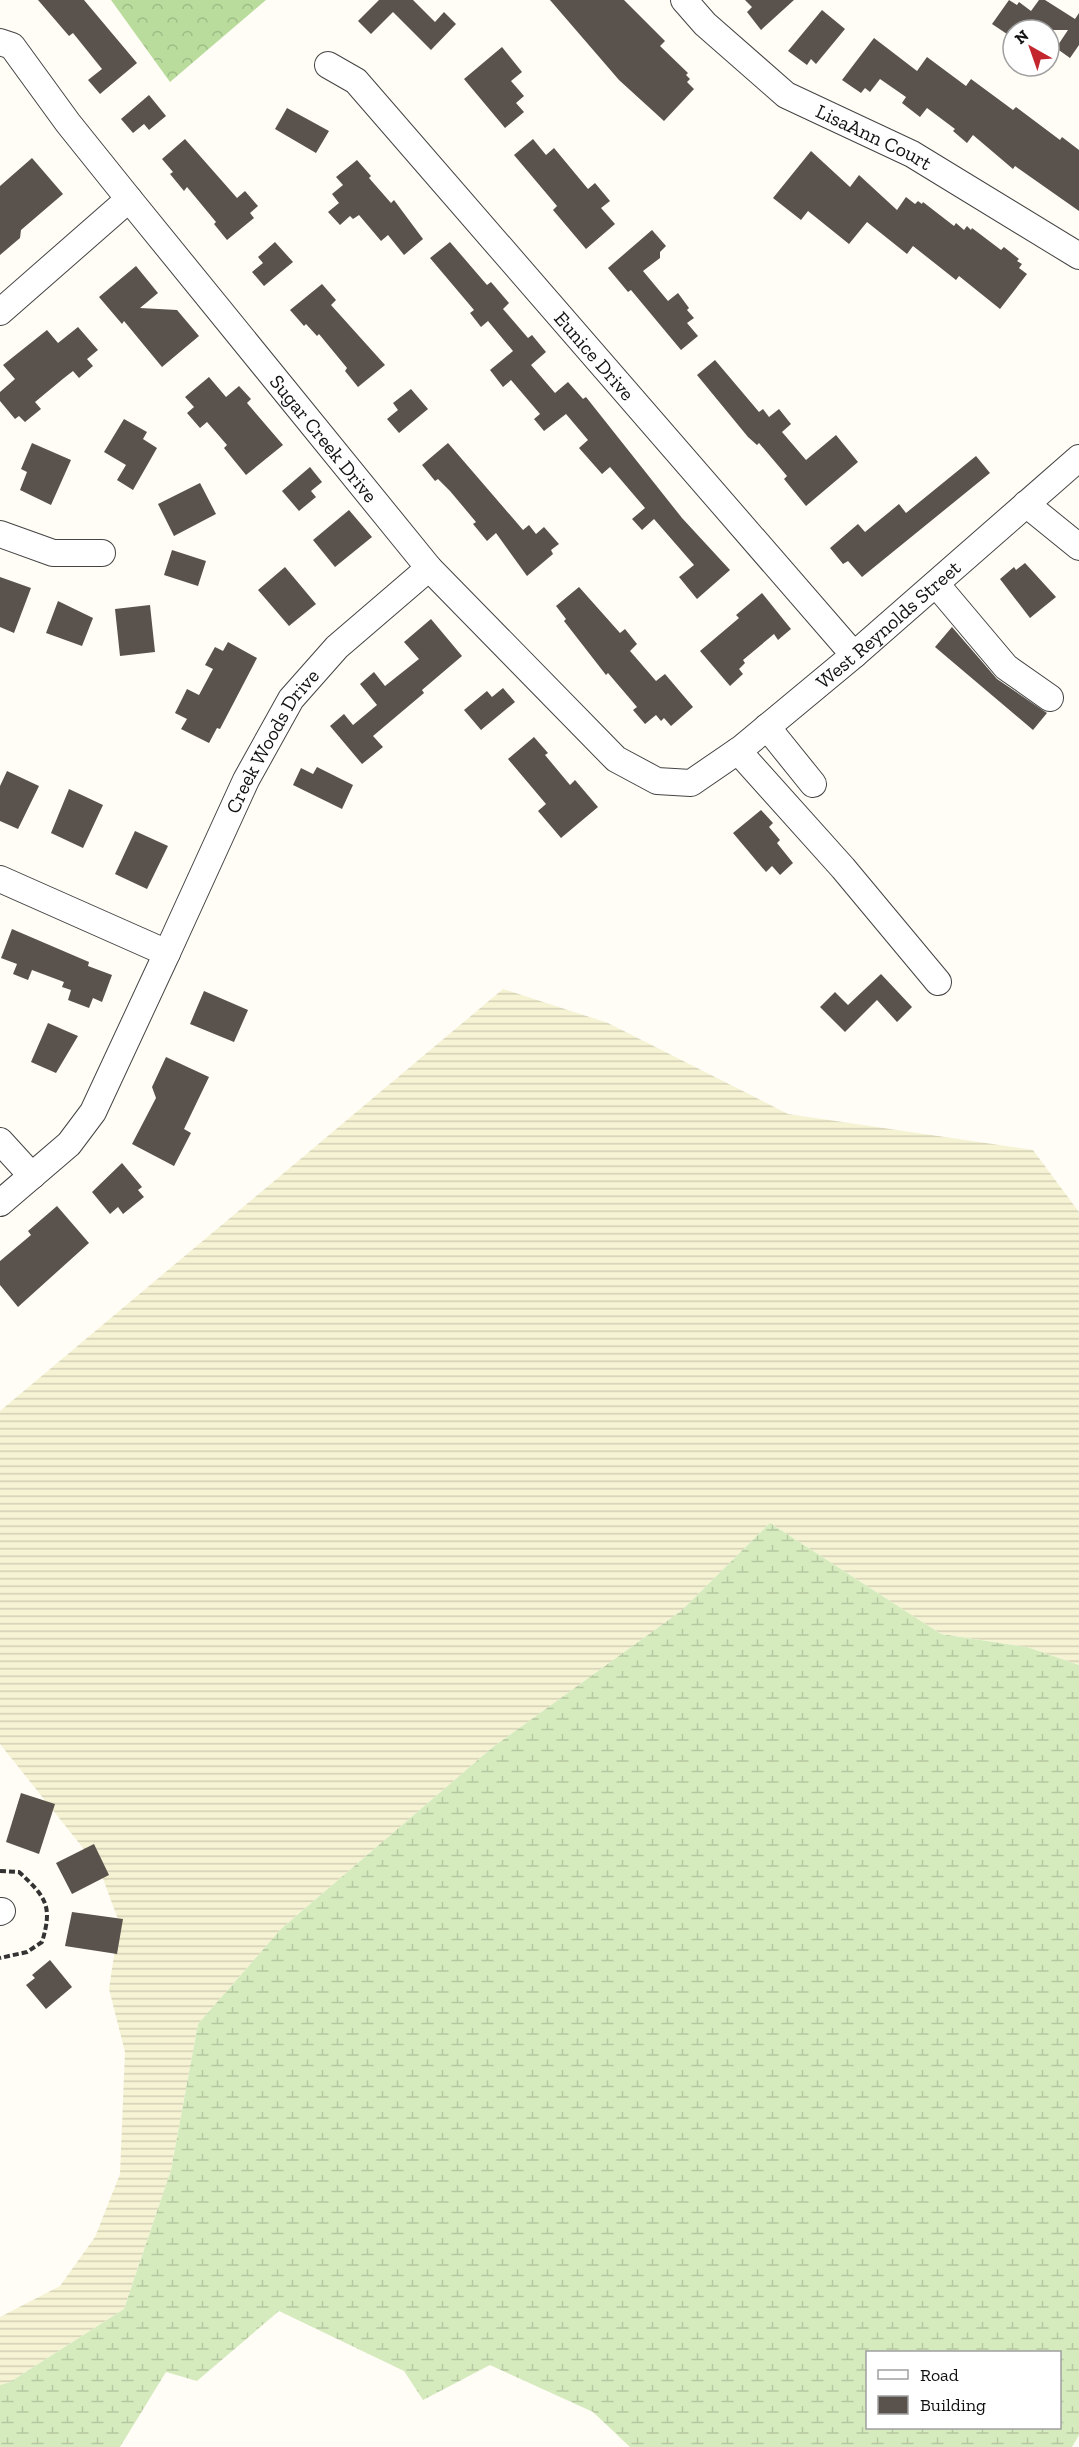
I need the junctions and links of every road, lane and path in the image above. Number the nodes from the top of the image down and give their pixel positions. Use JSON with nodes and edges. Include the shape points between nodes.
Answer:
{"nodes":[{"id":1,"x":684,"y":0,"type":"edge"},
{"id":2,"x":0,"y":42,"type":"edge"},
{"id":3,"x":328,"y":65,"type":"dead end"},
{"id":4,"x":129,"y":200,"type":"junction"},
{"id":5,"x":1079,"y":256,"type":"edge"},
{"id":6,"x":0,"y":312,"type":"edge"},
{"id":7,"x":1079,"y":458,"type":"edge"},
{"id":8,"x":1026,"y":504,"type":"junction"},
{"id":9,"x":0,"y":534,"type":"edge"},
{"id":10,"x":1079,"y":547,"type":"edge"},
{"id":11,"x":102,"y":553,"type":"dead end"},
{"id":12,"x":429,"y":568,"type":"junction"},
{"id":13,"x":936,"y":584,"type":"junction"},
{"id":14,"x":854,"y":655,"type":"junction"},
{"id":15,"x":1050,"y":698,"type":"dead end"},
{"id":16,"x":767,"y":727,"type":"junction"},
{"id":17,"x":738,"y":751,"type":"junction"},
{"id":18,"x":691,"y":783,"type":"joint"},
{"id":19,"x":813,"y":784,"type":"dead end"},
{"id":20,"x":0,"y":879,"type":"edge"},
{"id":21,"x":167,"y":953,"type":"junction"},
{"id":22,"x":938,"y":982,"type":"dead end"},
{"id":23,"x":0,"y":1141,"type":"edge"},
{"id":24,"x":32,"y":1176,"type":"junction"},
{"id":25,"x":0,"y":1203,"type":"edge"},
{"id":26,"x":0,"y":1871,"type":"edge"},
{"id":27,"x":0,"y":1958,"type":"edge"}],
"edges":[{"from":1,"to":5,"type":"street","name":"LisaAnn Court","via":[[705,24],[786,95],[912,154]]},
{"from":2,"to":4,"type":"street","name":"Sugar Creek Drive","via":[[12,46]]},
{"from":3,"to":14,"type":"street","name":"Eunice Drive","via":[[356,81]]},
{"from":4,"to":6,"type":"street"},
{"from":4,"to":12,"type":"street","name":"Sugar Creek Drive"},
{"from":7,"to":8,"type":"street","name":"West Reynolds Street"},
{"from":8,"to":10,"type":"street"},
{"from":8,"to":13,"type":"street","name":"West Reynolds Street"},
{"from":9,"to":11,"type":"street","via":[[53,554]]},
{"from":12,"to":18,"type":"street","name":"Sugar Creek Drive","via":[[616,759],[657,781]]},
{"from":12,"to":21,"type":"street","name":"Creek Woods Drive","via":[[337,647],[291,699],[246,780]]},
{"from":13,"to":14,"type":"street","name":"West Reynolds Street"},
{"from":13,"to":15,"type":"street","via":[[1006,667]]},
{"from":14,"to":16,"type":"street","name":"West Reynolds Street"},
{"from":16,"to":17,"type":"street","name":"West Reynolds Street"},
{"from":16,"to":19,"type":"street"},
{"from":17,"to":18,"type":"street","name":"West Reynolds Street"},
{"from":17,"to":22,"type":"street"},
{"from":20,"to":21,"type":"street"},
{"from":21,"to":24,"type":"street","name":"Creek Woods Drive","via":[[93,1112],[69,1144]]},
{"from":23,"to":24,"type":"street"},
{"from":24,"to":25,"type":"street","name":"Creek Woods Drive"},
{"from":26,"to":27,"type":"path","via":[[19,1872],[46,1900],[48,1912],[42,1942],[27,1952]]}]}
